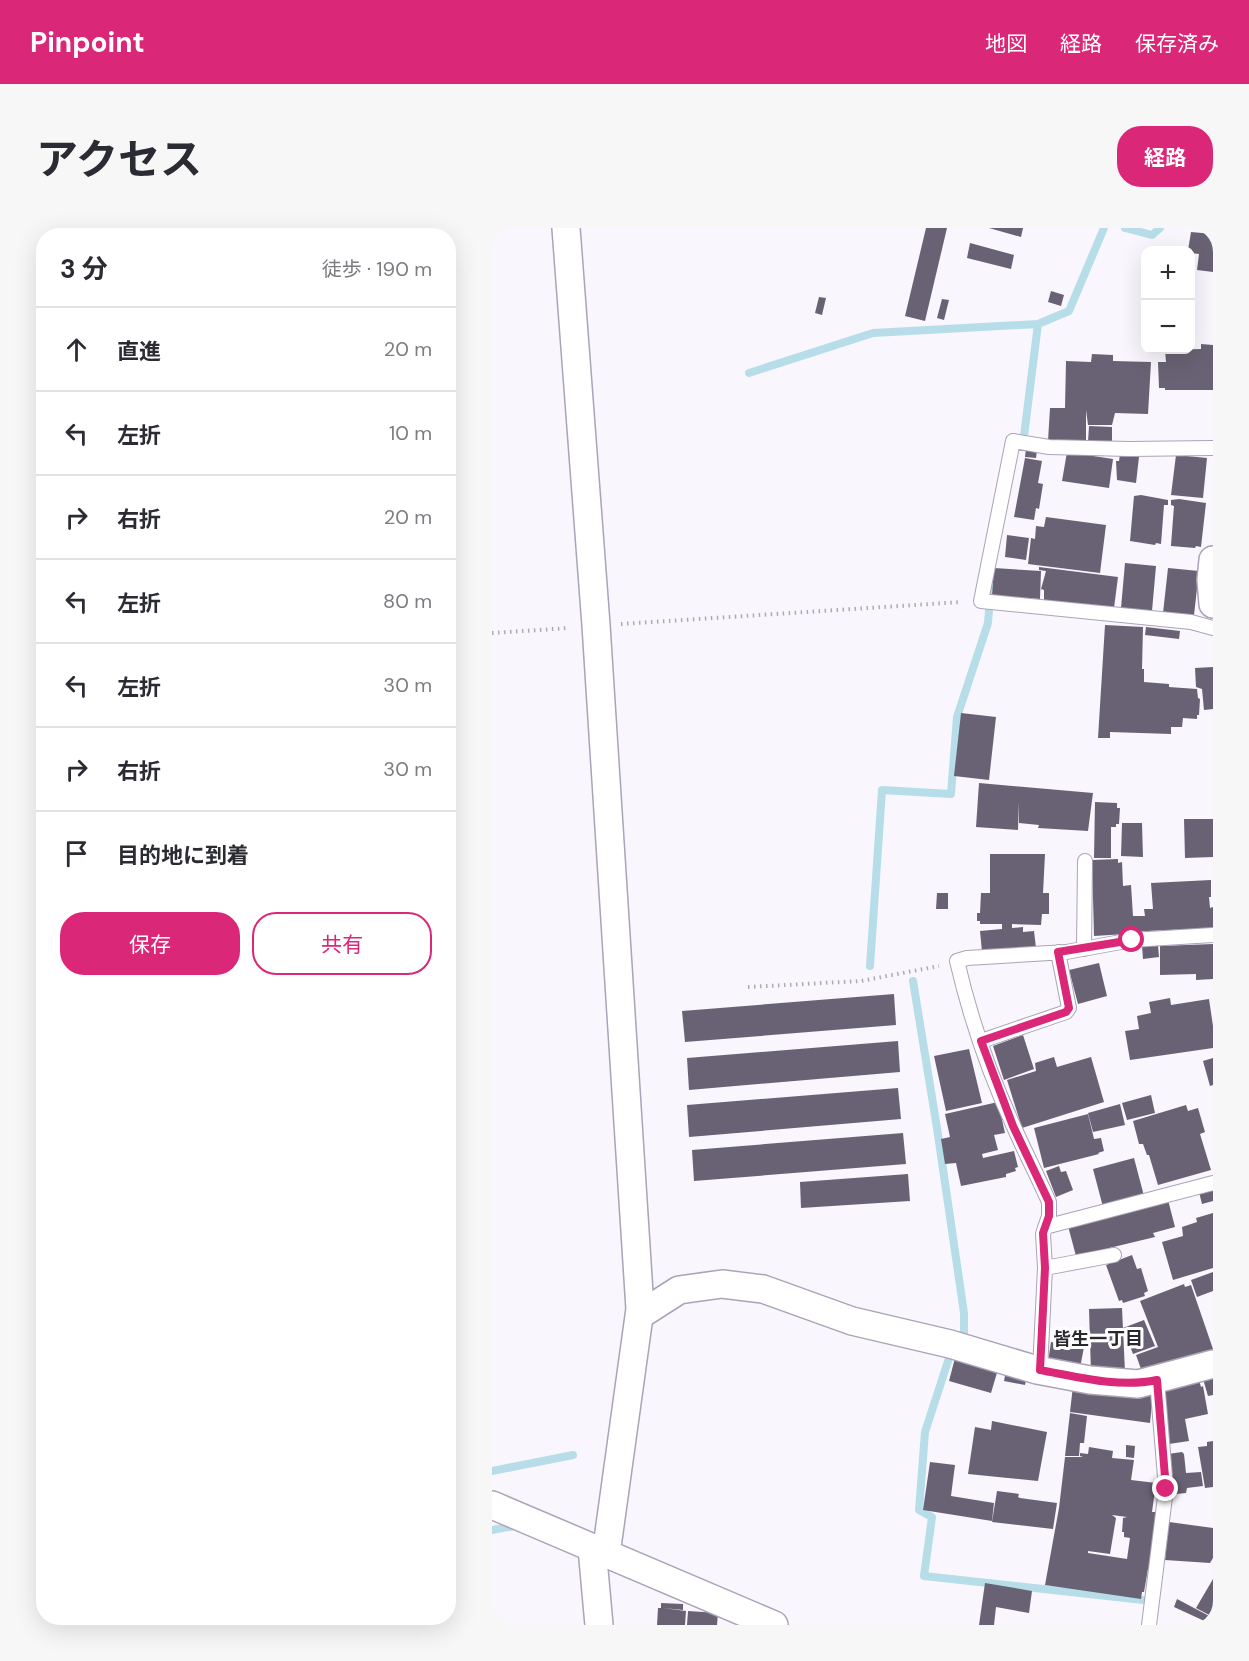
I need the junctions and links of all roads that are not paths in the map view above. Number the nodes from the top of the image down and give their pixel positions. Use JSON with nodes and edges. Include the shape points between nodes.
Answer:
{"nodes":[{"id":1,"x":566,"y":228,"type":"edge"},
{"id":2,"x":1213,"y":448,"type":"edge"},
{"id":3,"x":1213,"y":560,"type":"edge"},
{"id":4,"x":1213,"y":604,"type":"edge"},
{"id":5,"x":1213,"y":628,"type":"edge"},
{"id":6,"x":1085,"y":861,"type":"dead end"},
{"id":7,"x":1213,"y":935,"type":"edge"},
{"id":8,"x":1084,"y":949,"type":"junction"},
{"id":9,"x":1058,"y":952,"type":"junction"},
{"id":10,"x":981,"y":1041,"type":"junction"},
{"id":11,"x":1213,"y":1183,"type":"edge"},
{"id":12,"x":1045,"y":1227,"type":"junction"},
{"id":13,"x":1114,"y":1255,"type":"dead end"},
{"id":14,"x":1045,"y":1268,"type":"junction"},
{"id":15,"x":640,"y":1315,"type":"junction"},
{"id":16,"x":1213,"y":1364,"type":"edge"},
{"id":17,"x":1040,"y":1370,"type":"junction"},
{"id":18,"x":1157,"y":1380,"type":"junction"},
{"id":19,"x":492,"y":1505,"type":"edge"},
{"id":20,"x":599,"y":1551,"type":"junction"},
{"id":21,"x":599,"y":1625,"type":"edge"},
{"id":22,"x":774,"y":1625,"type":"edge"},
{"id":23,"x":1149,"y":1625,"type":"edge"}],
"edges":[{"from":1,"to":15,"type":"street"},
{"from":2,"to":5,"type":"lane","via":[[1049,447],[1013,441],[981,601],[1191,622]]},
{"from":3,"to":4,"type":"street"},
{"from":6,"to":8,"type":"lane"},
{"from":7,"to":8,"type":"lane","via":[[1132,940]]},
{"from":8,"to":9,"type":"lane"},
{"from":9,"to":10,"type":"lane","via":[[1069,1008],[1066,1012]]},
{"from":9,"to":10,"type":"lane","via":[[957,961]]},
{"from":10,"to":12,"type":"lane","via":[[1013,1126],[1049,1202]]},
{"from":11,"to":12,"type":"lane"},
{"from":12,"to":14,"type":"lane"},
{"from":13,"to":14,"type":"lane"},
{"from":14,"to":17,"type":"lane"},
{"from":15,"to":17,"type":"street","via":[[679,1290],[722,1284],[743,1286],[792,1298],[852,1322]]},
{"from":15,"to":20,"type":"street"},
{"from":16,"to":18,"type":"street"},
{"from":17,"to":18,"type":"street","via":[[1090,1380],[1138,1384]]},
{"from":18,"to":23,"type":"lane","via":[[1166,1489]]},
{"from":19,"to":20,"type":"street"},
{"from":20,"to":21,"type":"street"},
{"from":20,"to":22,"type":"street"}]}
